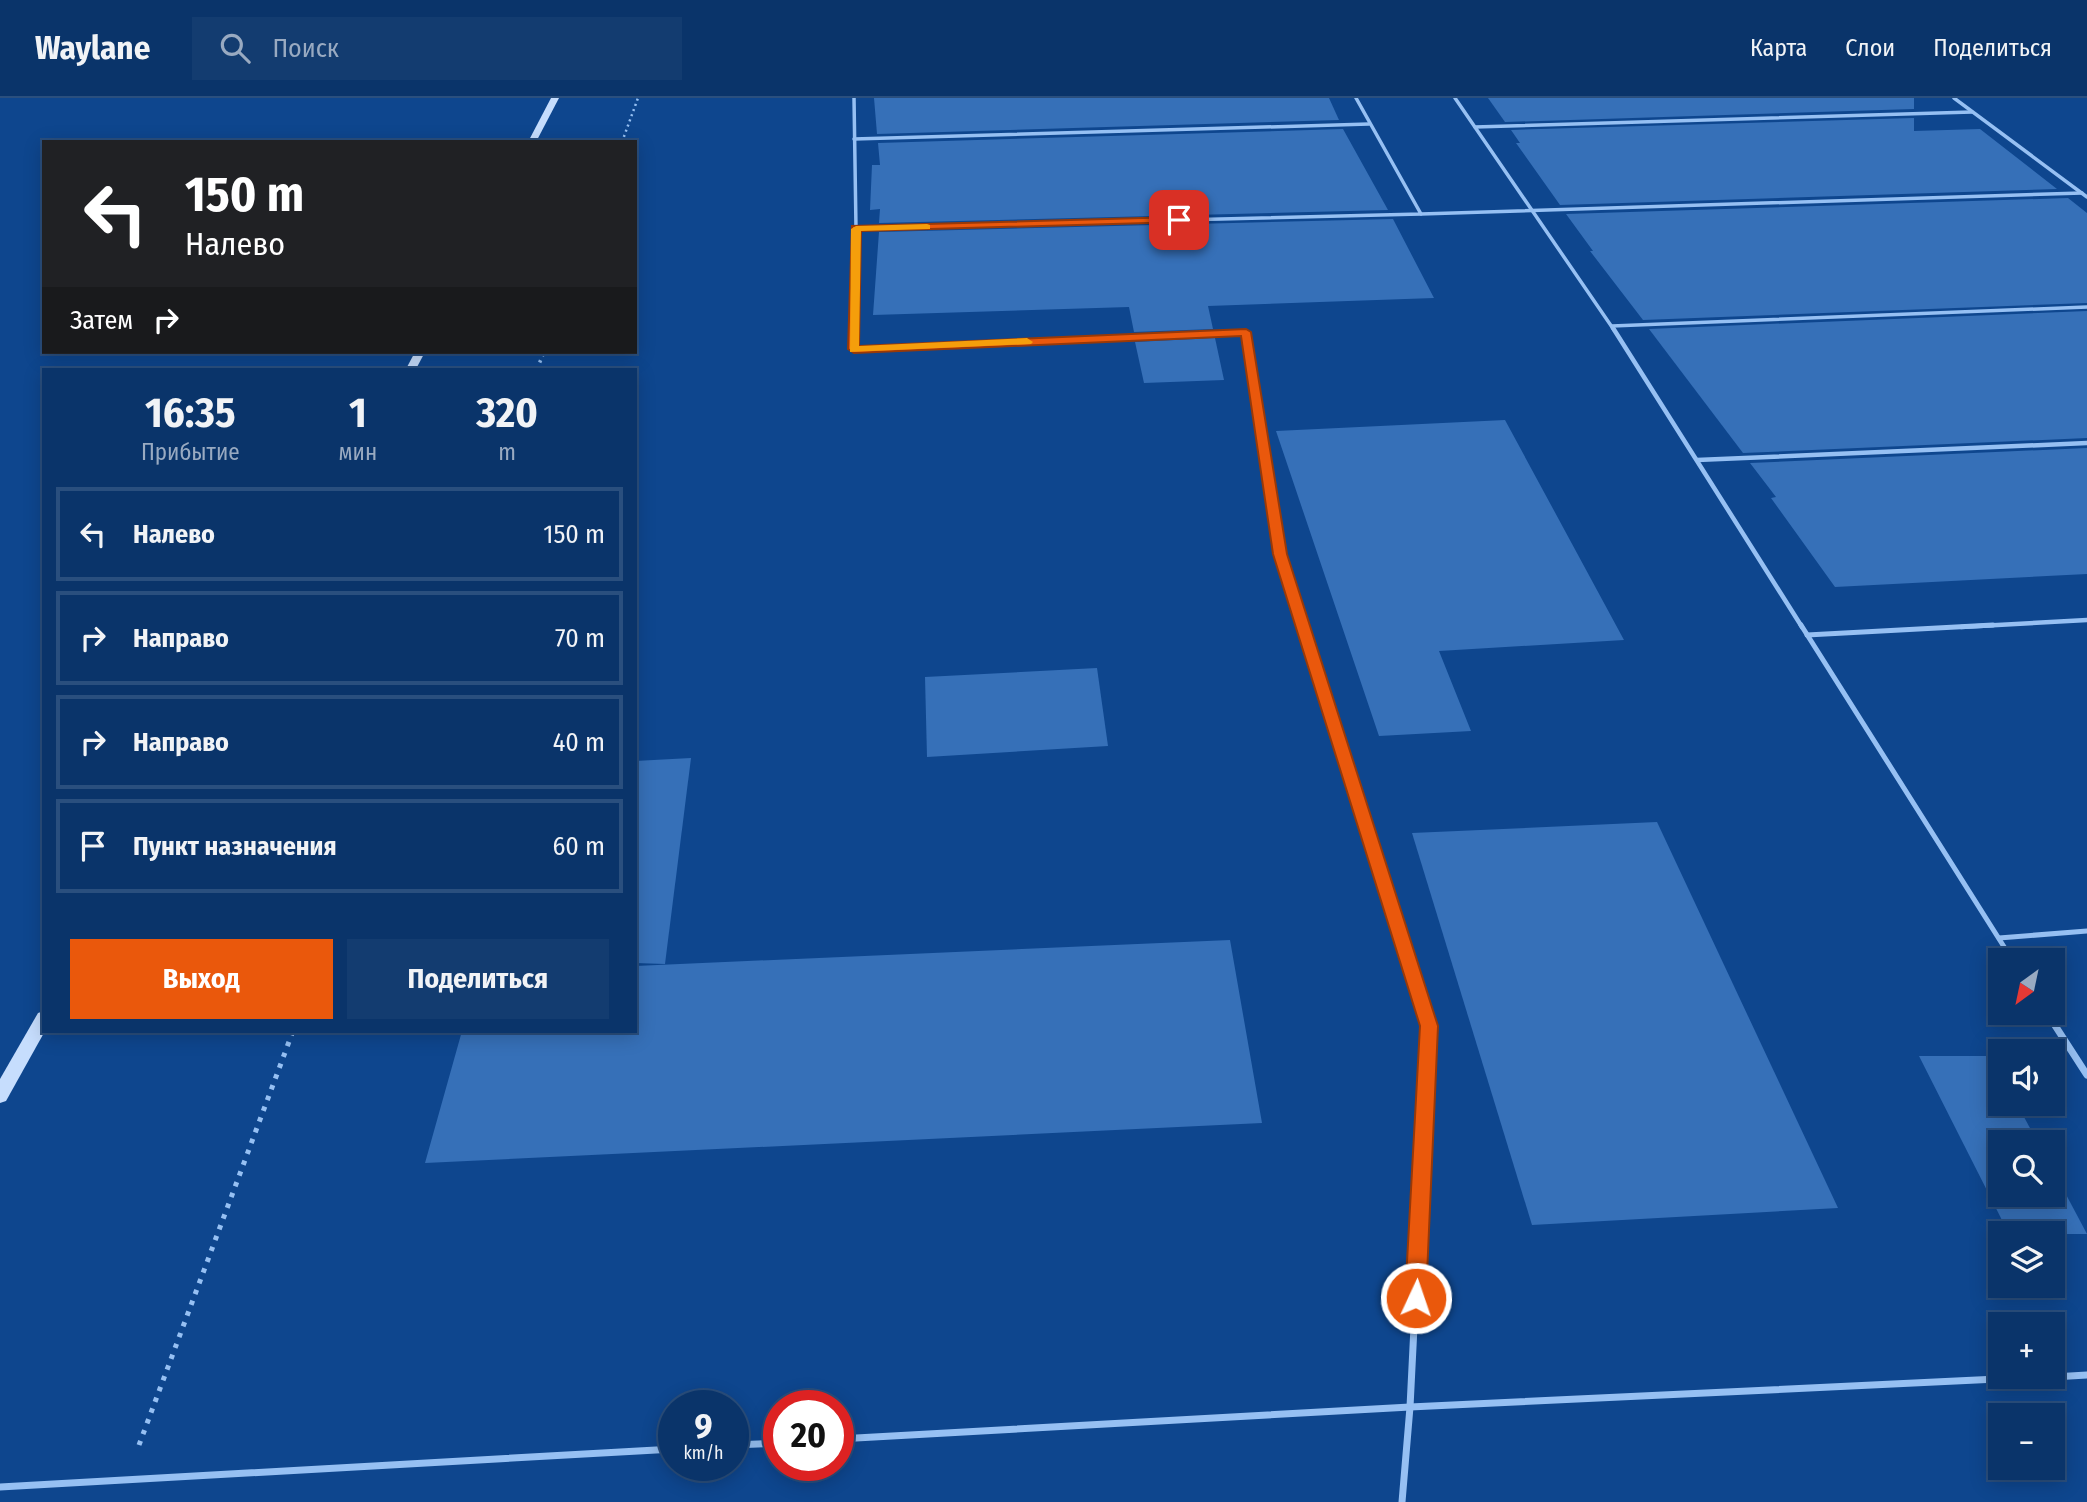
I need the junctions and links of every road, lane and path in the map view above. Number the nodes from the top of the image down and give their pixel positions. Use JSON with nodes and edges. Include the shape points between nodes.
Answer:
{"nodes":[{"id":1,"x":555,"y":98,"type":"edge"},
{"id":2,"x":638,"y":98,"type":"edge"},
{"id":3,"x":854,"y":98,"type":"edge"},
{"id":4,"x":1356,"y":98,"type":"edge"},
{"id":5,"x":1455,"y":98,"type":"edge"},
{"id":6,"x":1954,"y":98,"type":"edge"},
{"id":7,"x":1972,"y":112,"type":"junction"},
{"id":8,"x":1368,"y":124,"type":"junction"},
{"id":9,"x":1475,"y":127,"type":"junction"},
{"id":10,"x":854,"y":139,"type":"junction"},
{"id":11,"x":533,"y":140,"type":"edge"},
{"id":12,"x":623,"y":140,"type":"edge"},
{"id":13,"x":2082,"y":194,"type":"junction"},
{"id":14,"x":2087,"y":197,"type":"edge"},
{"id":15,"x":1533,"y":211,"type":"junction"},
{"id":16,"x":1422,"y":214,"type":"junction"},
{"id":17,"x":856,"y":229,"type":"junction"},
{"id":18,"x":2087,"y":307,"type":"edge"},
{"id":19,"x":1612,"y":326,"type":"junction"},
{"id":20,"x":2087,"y":443,"type":"edge"},
{"id":21,"x":1697,"y":460,"type":"junction"},
{"id":22,"x":2087,"y":620,"type":"edge"},
{"id":23,"x":1807,"y":635,"type":"junction"},
{"id":24,"x":2087,"y":931,"type":"edge"},
{"id":25,"x":1998,"y":938,"type":"junction"},
{"id":26,"x":2005,"y":948,"type":"edge"},
{"id":27,"x":42,"y":1022,"type":"edge"},
{"id":28,"x":2055,"y":1026,"type":"edge"},
{"id":29,"x":292,"y":1033,"type":"edge"},
{"id":30,"x":2087,"y":1075,"type":"edge"},
{"id":31,"x":0,"y":1095,"type":"edge"},
{"id":32,"x":2087,"y":1375,"type":"edge"},
{"id":33,"x":2065,"y":1376,"type":"edge"},
{"id":34,"x":1988,"y":1380,"type":"edge"},
{"id":35,"x":1410,"y":1407,"type":"junction"},
{"id":36,"x":854,"y":1438,"type":"edge"},
{"id":37,"x":658,"y":1450,"type":"edge"},
{"id":38,"x":126,"y":1480,"type":"junction"},
{"id":39,"x":0,"y":1487,"type":"edge"},
{"id":40,"x":1402,"y":1502,"type":"edge"}],
"edges":[{"from":1,"to":11,"type":"street"},
{"from":2,"to":12,"type":"path"},
{"from":3,"to":10,"type":"lane"},
{"from":4,"to":8,"type":"lane"},
{"from":5,"to":9,"type":"lane"},
{"from":6,"to":7,"type":"lane"},
{"from":7,"to":9,"type":"lane"},
{"from":7,"to":13,"type":"lane"},
{"from":8,"to":10,"type":"lane"},
{"from":8,"to":16,"type":"lane"},
{"from":9,"to":15,"type":"lane"},
{"from":10,"to":17,"type":"lane"},
{"from":13,"to":14,"type":"lane"},
{"from":13,"to":15,"type":"lane"},
{"from":15,"to":16,"type":"lane"},
{"from":15,"to":19,"type":"lane"},
{"from":16,"to":17,"type":"lane"},
{"from":17,"to":35,"type":"lane","via":[[854,349],[1246,332],[1280,554],[1429,1026]]},
{"from":18,"to":19,"type":"lane"},
{"from":19,"to":21,"type":"lane"},
{"from":20,"to":21,"type":"lane"},
{"from":21,"to":23,"type":"lane"},
{"from":22,"to":23,"type":"lane"},
{"from":23,"to":25,"type":"lane"},
{"from":24,"to":25,"type":"lane"},
{"from":25,"to":26,"type":"lane"},
{"from":27,"to":31,"type":"street"},
{"from":28,"to":30,"type":"lane"},
{"from":29,"to":38,"type":"path"},
{"from":32,"to":33,"type":"lane"},
{"from":34,"to":35,"type":"lane"},
{"from":35,"to":36,"type":"lane"},
{"from":35,"to":40,"type":"lane"},
{"from":37,"to":38,"type":"lane"},
{"from":38,"to":39,"type":"lane"}]}
